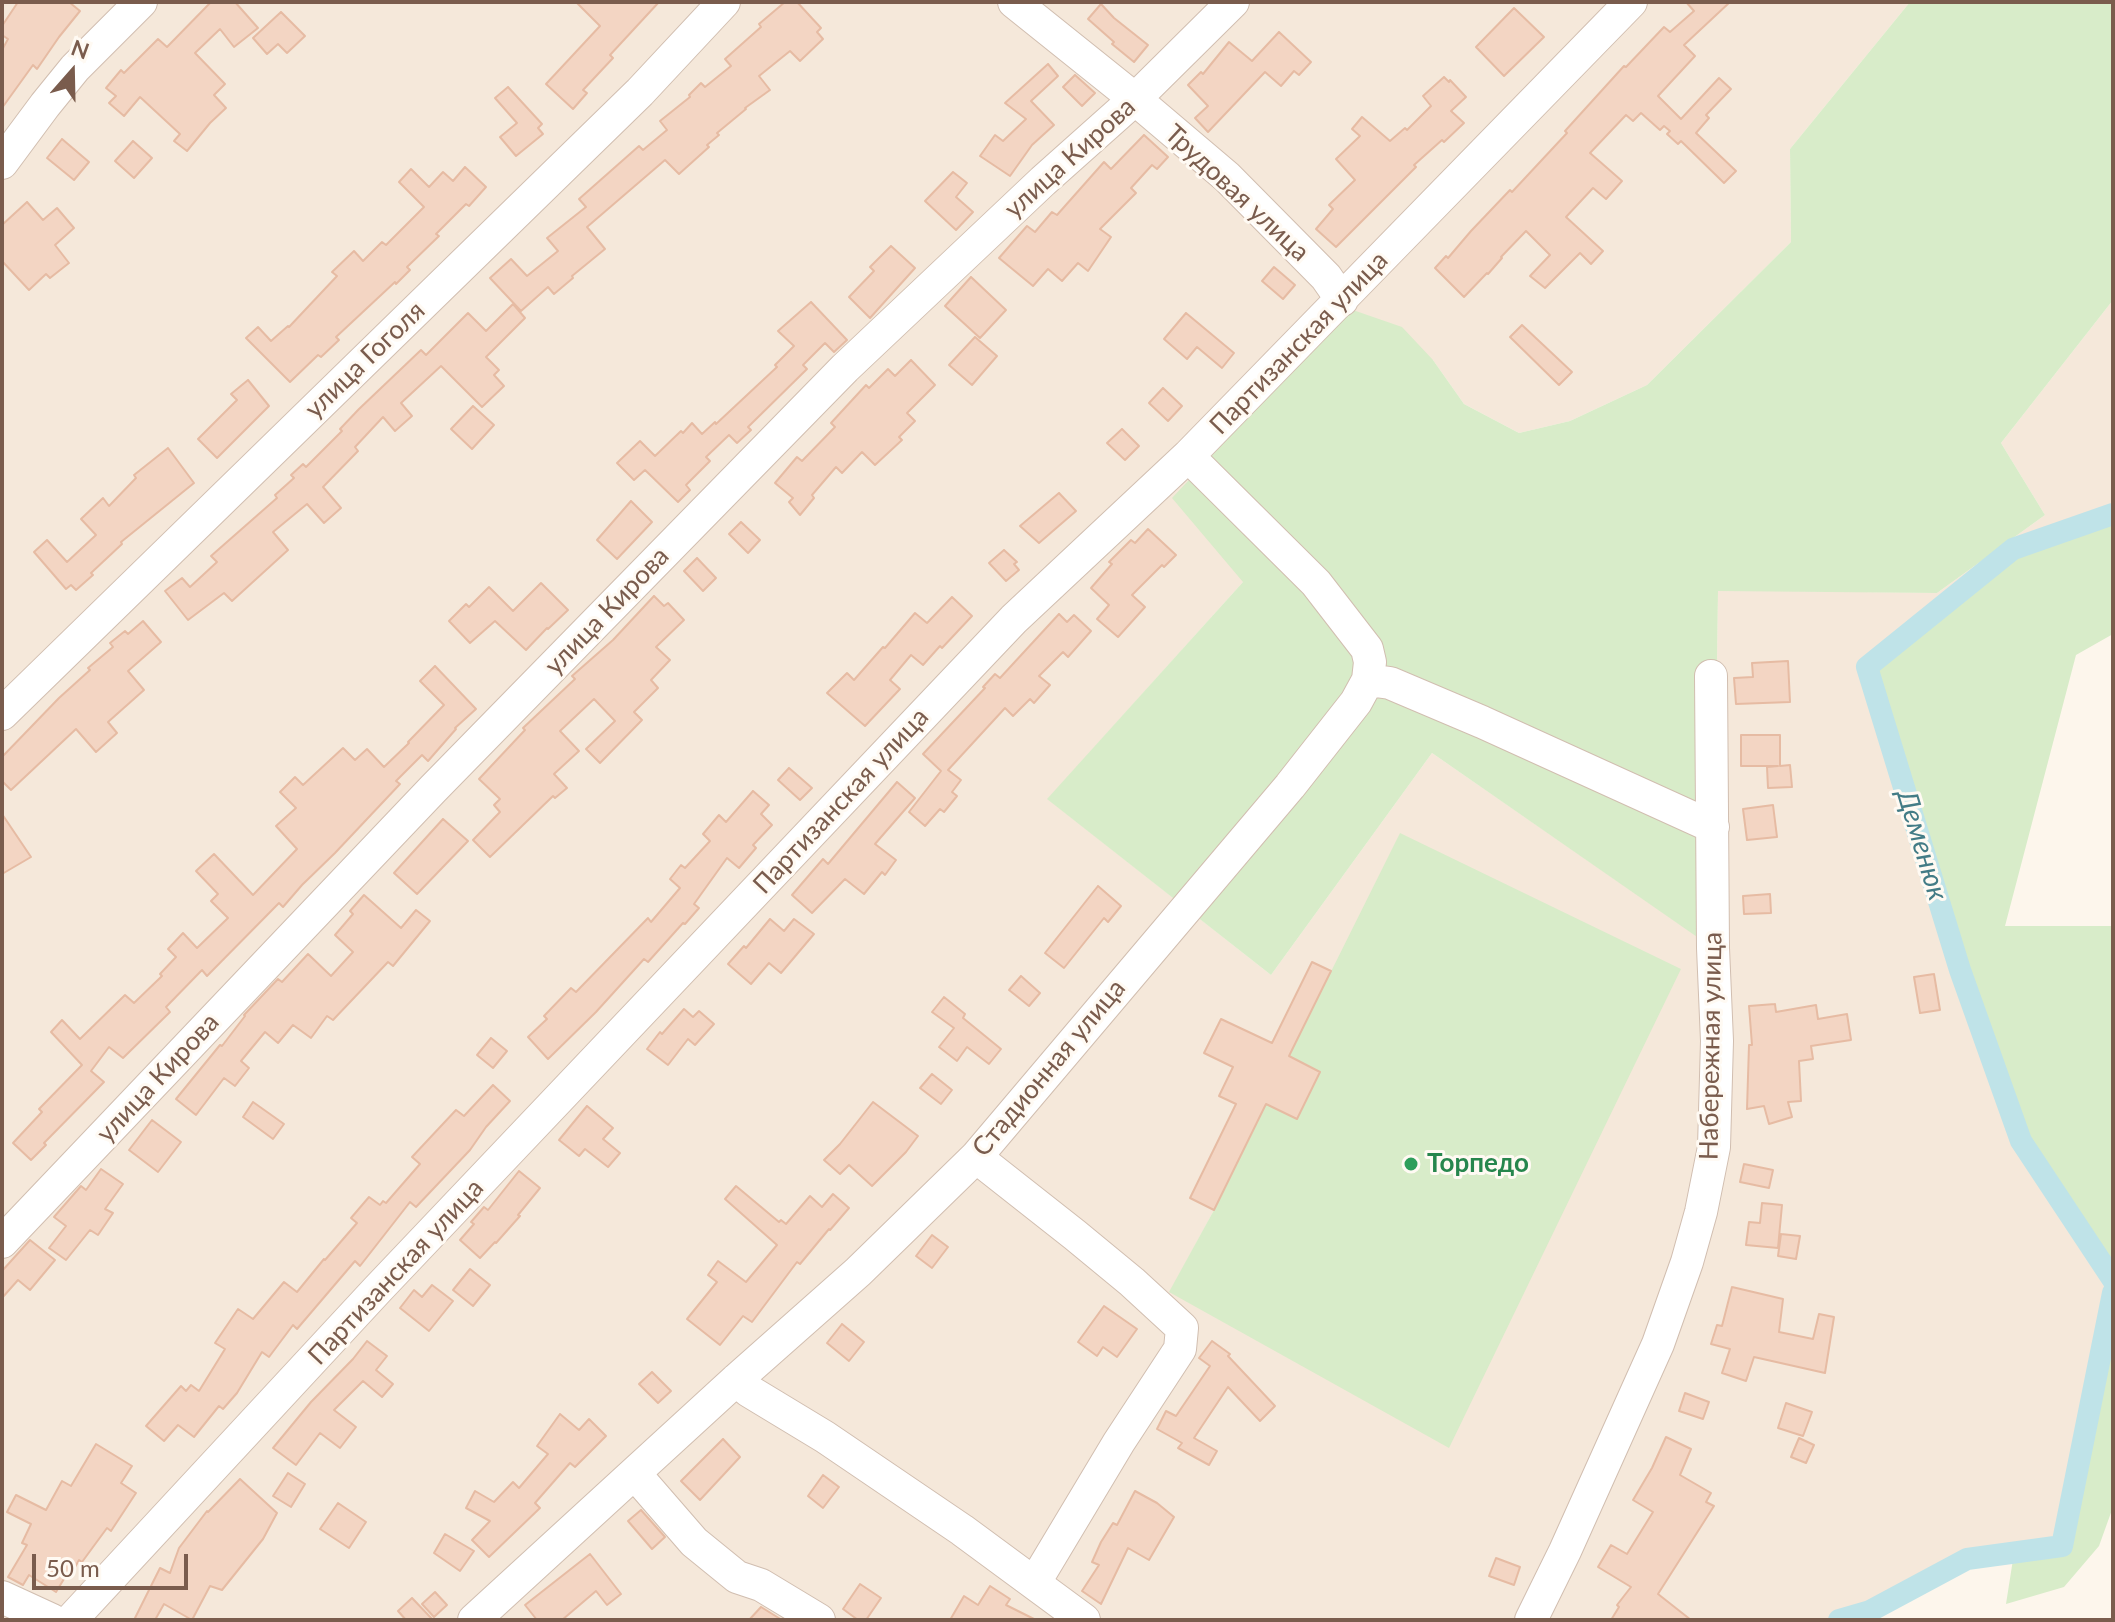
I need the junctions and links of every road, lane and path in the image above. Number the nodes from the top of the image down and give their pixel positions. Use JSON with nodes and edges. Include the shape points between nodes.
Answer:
{"nodes":[{"id":1,"x":141,"y":2,"type":"edge"},
{"id":2,"x":724,"y":2,"type":"edge"},
{"id":3,"x":1014,"y":2,"type":"edge"},
{"id":4,"x":1233,"y":2,"type":"edge"},
{"id":5,"x":1631,"y":2,"type":"edge"},
{"id":6,"x":1135,"y":99,"type":"junction"},
{"id":7,"x":2,"y":163,"type":"edge"},
{"id":8,"x":1342,"y":300,"type":"junction"},
{"id":9,"x":1188,"y":456,"type":"junction"},
{"id":10,"x":1711,"y":676,"type":"dead end"},
{"id":11,"x":1368,"y":680,"type":"junction"},
{"id":12,"x":2,"y":714,"type":"edge"},
{"id":13,"x":1713,"y":827,"type":"junction"},
{"id":14,"x":976,"y":1157,"type":"junction"},
{"id":15,"x":2,"y":1242,"type":"edge"},
{"id":16,"x":736,"y":1380,"type":"junction"},
{"id":17,"x":635,"y":1474,"type":"junction"},
{"id":18,"x":1035,"y":1582,"type":"junction"},
{"id":19,"x":2,"y":1597,"type":"edge"},
{"id":20,"x":52,"y":1620,"type":"edge"},
{"id":21,"x":71,"y":1620,"type":"edge"},
{"id":22,"x":474,"y":1620,"type":"edge"},
{"id":23,"x":819,"y":1620,"type":"edge"},
{"id":24,"x":1084,"y":1620,"type":"edge"},
{"id":25,"x":1531,"y":1620,"type":"edge"}],
"edges":[{"from":1,"to":7,"type":"street","via":[[75,68]]},
{"from":2,"to":12,"type":"street","name":"улица Гоголя","via":[[640,92]]},
{"from":3,"to":6,"type":"street","name":"Трудовая улица"},
{"from":4,"to":6,"type":"street","name":"улица Кирова"},
{"from":5,"to":8,"type":"street","name":"Партизанская улица"},
{"from":6,"to":8,"type":"street","name":"Трудовая улица","via":[[1227,177],[1326,277]]},
{"from":6,"to":15,"type":"street","name":"улица Кирова","via":[[845,368],[433,789]]},
{"from":8,"to":9,"type":"street","name":"Партизанская улица"},
{"from":9,"to":11,"type":"street","via":[[1316,583],[1367,649]]},
{"from":9,"to":21,"type":"street","name":"Партизанская улица","via":[[1014,619]]},
{"from":10,"to":13,"type":"street","name":"Набережная улица"},
{"from":11,"to":13,"type":"street","via":[[1390,683],[1482,722]]},
{"from":11,"to":14,"type":"street","name":"Стадионная улица","via":[[1290,786]]},
{"from":13,"to":25,"type":"street","name":"Набережная улица","via":[[1714,1147],[1701,1212],[1658,1344]]},
{"from":14,"to":16,"type":"street","name":"Стадионная улица"},
{"from":14,"to":18,"type":"street","via":[[1182,1328],[1180,1349]]},
{"from":16,"to":17,"type":"street","name":"Стадионная улица"},
{"from":16,"to":18,"type":"street"},
{"from":17,"to":22,"type":"street","name":"Стадионная улица"},
{"from":17,"to":23,"type":"street","via":[[715,1560]]},
{"from":18,"to":24,"type":"street"},
{"from":19,"to":20,"type":"street"}]}
